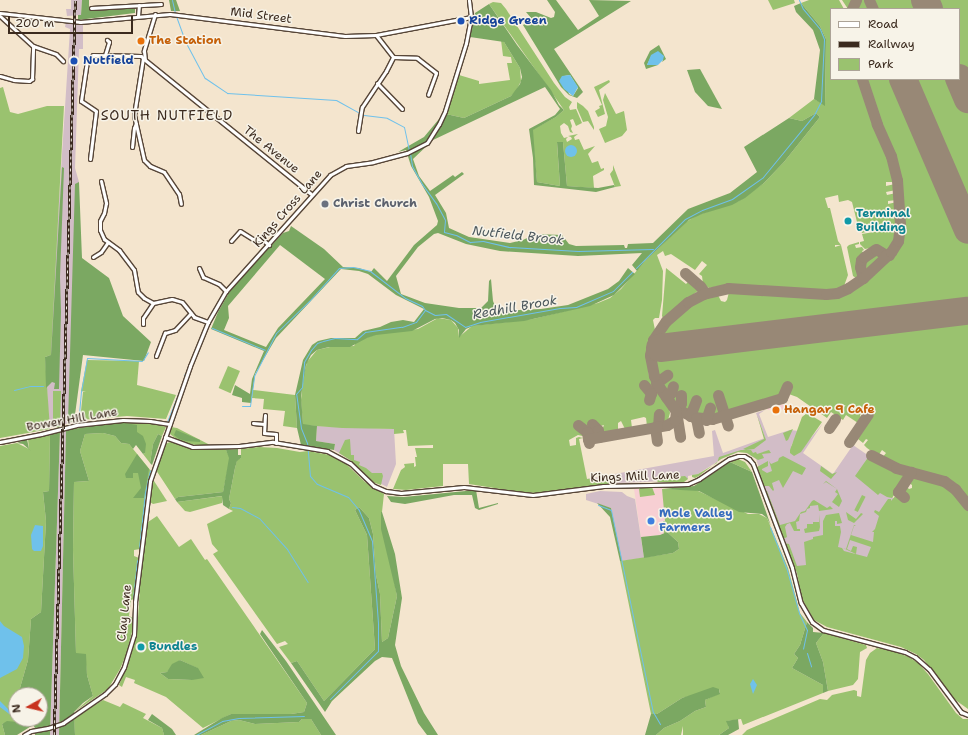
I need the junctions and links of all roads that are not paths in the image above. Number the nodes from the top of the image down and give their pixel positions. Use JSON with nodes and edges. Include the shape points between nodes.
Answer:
{"nodes":[{"id":1,"x":469,"y":0,"type":"edge"},
{"id":2,"x":160,"y":4,"type":"dead end"},
{"id":3,"x":139,"y":5,"type":"junction"},
{"id":4,"x":91,"y":8,"type":"dead end"},
{"id":5,"x":155,"y":14,"type":"junction"},
{"id":6,"x":0,"y":15,"type":"edge"},
{"id":7,"x":138,"y":16,"type":"junction"},
{"id":8,"x":471,"y":17,"type":"junction"},
{"id":9,"x":376,"y":35,"type":"junction"},
{"id":10,"x":107,"y":40,"type":"dead end"},
{"id":11,"x":33,"y":46,"type":"junction"},
{"id":12,"x":105,"y":55,"type":"junction"},
{"id":13,"x":392,"y":57,"type":"junction"},
{"id":14,"x":143,"y":58,"type":"junction"},
{"id":15,"x":64,"y":61,"type":"dead end"},
{"id":16,"x":0,"y":76,"type":"edge"},
{"id":17,"x":377,"y":83,"type":"junction"},
{"id":18,"x":428,"y":95,"type":"dead end"},
{"id":19,"x":402,"y":109,"type":"dead end"},
{"id":20,"x":136,"y":123,"type":"junction"},
{"id":21,"x":358,"y":131,"type":"dead end"},
{"id":22,"x":132,"y":147,"type":"dead end"},
{"id":23,"x":90,"y":159,"type":"dead end"},
{"id":24,"x":100,"y":181,"type":"dead end"},
{"id":25,"x":312,"y":194,"type":"junction"},
{"id":26,"x":181,"y":204,"type":"dead end"},
{"id":27,"x":231,"y":241,"type":"dead end"},
{"id":28,"x":108,"y":242,"type":"junction"},
{"id":29,"x":269,"y":245,"type":"junction"},
{"id":30,"x":93,"y":257,"type":"dead end"},
{"id":31,"x":199,"y":268,"type":"dead end"},
{"id":32,"x":226,"y":290,"type":"junction"},
{"id":33,"x":153,"y":303,"type":"junction"},
{"id":34,"x":191,"y":313,"type":"junction"},
{"id":35,"x":208,"y":322,"type":"junction"},
{"id":36,"x":143,"y":324,"type":"dead end"},
{"id":37,"x":156,"y":356,"type":"dead end"},
{"id":38,"x":265,"y":415,"type":"dead end"},
{"id":39,"x":253,"y":423,"type":"dead end"},
{"id":40,"x":170,"y":424,"type":"junction"},
{"id":41,"x":264,"y":424,"type":"junction"},
{"id":42,"x":264,"y":433,"type":"junction"},
{"id":43,"x":165,"y":437,"type":"junction"},
{"id":44,"x":264,"y":438,"type":"dead end"},
{"id":45,"x":0,"y":442,"type":"edge"},
{"id":46,"x":276,"y":443,"type":"junction"},
{"id":47,"x":968,"y":715,"type":"edge"},
{"id":48,"x":24,"y":735,"type":"edge"}],
"edges":[{"from":1,"to":8,"type":"street","name":"Kings Cross Lane"},
{"from":2,"to":3,"type":"street"},
{"from":3,"to":4,"type":"street"},
{"from":3,"to":7,"type":"street"},
{"from":5,"to":7,"type":"street","name":"Mid Street"},
{"from":5,"to":9,"type":"street","name":"Mid Street","via":[[345,36]]},
{"from":5,"to":14,"type":"street"},
{"from":6,"to":7,"type":"street","name":"Mid Street","via":[[80,22]]},
{"from":6,"to":11,"type":"street"},
{"from":8,"to":9,"type":"street","name":"Mid Street"},
{"from":8,"to":25,"type":"street","name":"Kings Cross Lane","via":[[466,43],[445,111],[431,138],[414,151],[338,169]]},
{"from":9,"to":13,"type":"street"},
{"from":10,"to":12,"type":"street","via":[[109,42]]},
{"from":11,"to":15,"type":"street","via":[[56,54]]},
{"from":11,"to":16,"type":"street","via":[[32,79],[14,80]]},
{"from":12,"to":14,"type":"street"},
{"from":12,"to":23,"type":"street","via":[[93,55],[87,61],[85,69],[81,101],[96,111]]},
{"from":13,"to":17,"type":"street","via":[[386,72]]},
{"from":13,"to":18,"type":"street","via":[[417,58],[436,73]]},
{"from":14,"to":20,"type":"street","via":[[134,114]]},
{"from":14,"to":25,"type":"street","name":"The Avenue"},
{"from":17,"to":19,"type":"street"},
{"from":17,"to":21,"type":"street","via":[[362,107]]},
{"from":20,"to":22,"type":"street"},
{"from":20,"to":26,"type":"street","via":[[144,160],[150,166],[164,172],[179,194]]},
{"from":24,"to":28,"type":"street","via":[[106,203],[100,230]]},
{"from":25,"to":29,"type":"street","name":"Kings Cross Lane"},
{"from":27,"to":29,"type":"street","via":[[240,231]]},
{"from":28,"to":30,"type":"street","via":[[101,252]]},
{"from":28,"to":33,"type":"street","via":[[119,250],[134,270],[138,292]]},
{"from":29,"to":32,"type":"street","name":"Kings Cross Lane"},
{"from":31,"to":32,"type":"street","via":[[203,277]]},
{"from":32,"to":35,"type":"street","name":"Kings Cross Lane"},
{"from":33,"to":34,"type":"street","via":[[172,299],[182,302]]},
{"from":33,"to":36,"type":"street","via":[[143,318]]},
{"from":34,"to":35,"type":"street","via":[[194,317]]},
{"from":34,"to":37,"type":"street","via":[[175,330],[165,333]]},
{"from":35,"to":40,"type":"street","name":"Kings Cross Lane"},
{"from":38,"to":41,"type":"street"},
{"from":39,"to":41,"type":"street"},
{"from":40,"to":43,"type":"street","name":"Kings Cross Lane"},
{"from":40,"to":45,"type":"street","name":"Bower Hill Lane","via":[[123,420],[76,426]]},
{"from":41,"to":42,"type":"street"},
{"from":42,"to":44,"type":"street"},
{"from":42,"to":46,"type":"street","via":[[275,434]]},
{"from":43,"to":46,"type":"street","name":"Kings Mill Lane","via":[[199,447]]},
{"from":43,"to":48,"type":"street","name":"Clay Lane","via":[[150,481],[135,602],[134,635],[124,667],[115,684],[102,697],[63,722]]},
{"from":46,"to":47,"type":"street","name":"Kings Mill Lane","via":[[327,451],[350,462],[372,484],[390,492],[407,493],[464,487],[528,495],[603,486],[691,483],[727,460],[744,456],[752,464],[792,568],[801,603],[812,622],[822,630],[915,657],[929,669],[961,712]]}]}
